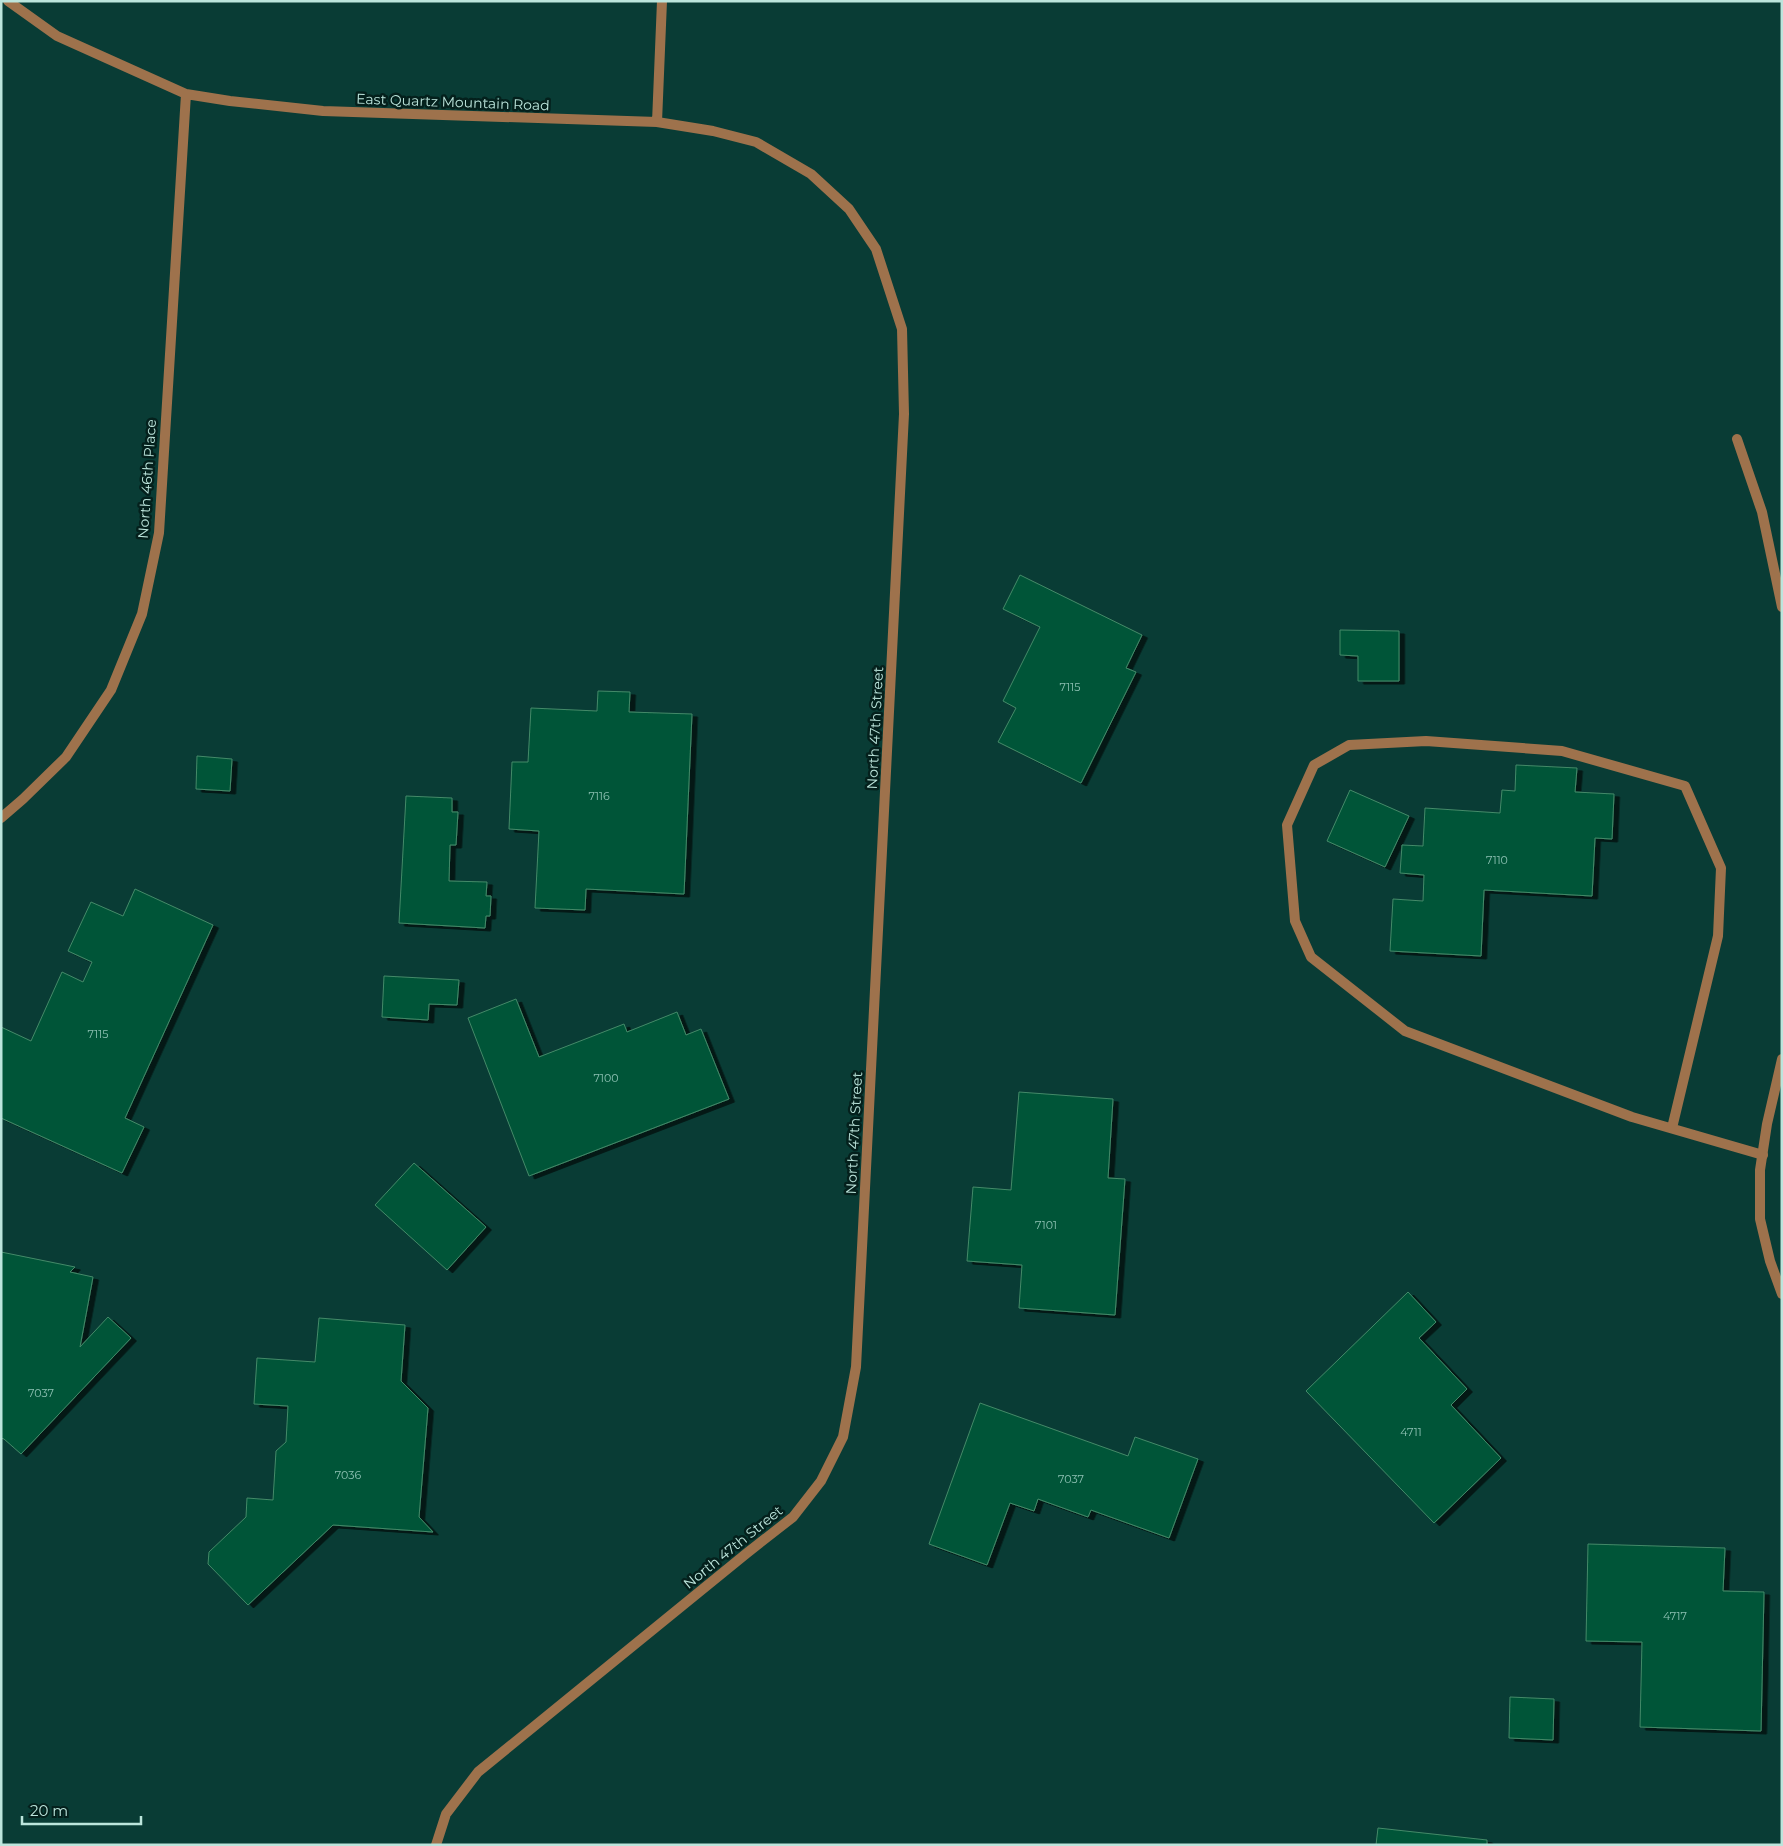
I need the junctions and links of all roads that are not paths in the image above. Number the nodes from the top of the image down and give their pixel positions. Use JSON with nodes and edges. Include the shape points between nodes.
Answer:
{"nodes":[{"id":1,"x":8,"y":1,"type":"edge"},
{"id":2,"x":662,"y":1,"type":"edge"},
{"id":3,"x":186,"y":94,"type":"junction"},
{"id":4,"x":657,"y":122,"type":"junction"},
{"id":5,"x":876,"y":249,"type":"joint"},
{"id":6,"x":1738,"y":439,"type":"dead end"},
{"id":7,"x":1782,"y":607,"type":"edge"},
{"id":8,"x":1,"y":818,"type":"edge"},
{"id":9,"x":1782,"y":1059,"type":"edge"},
{"id":10,"x":1672,"y":1128,"type":"junction"},
{"id":11,"x":1763,"y":1156,"type":"junction"},
{"id":12,"x":1781,"y":1292,"type":"edge"},
{"id":13,"x":436,"y":1845,"type":"edge"}],
"edges":[{"from":1,"to":3,"type":"street","name":"East Quartz Mountain Road","via":[[57,36]]},
{"from":2,"to":4,"type":"street"},
{"from":3,"to":4,"type":"street","name":"East Quartz Mountain Road","via":[[230,102],[323,111]]},
{"from":3,"to":8,"type":"street","name":"North 46th Place","via":[[159,534],[142,614],[111,690],[66,757]]},
{"from":4,"to":5,"type":"street","name":"East Quartz Mountain Road","via":[[756,142],[811,174],[849,209]]},
{"from":5,"to":13,"type":"street","name":"North 47th Street","via":[[902,329],[904,414],[856,1367],[843,1437],[821,1481],[793,1517],[478,1772],[446,1814]]},
{"from":6,"to":7,"type":"street","via":[[1762,512]]},
{"from":9,"to":11,"type":"street"},
{"from":10,"to":10,"type":"street","via":[[1632,1117],[1405,1030],[1311,957],[1295,921],[1287,825],[1314,765],[1349,746],[1426,741],[1562,751],[1685,786],[1720,868],[1718,936]]},
{"from":10,"to":11,"type":"street"},
{"from":11,"to":12,"type":"street","via":[[1760,1219]]}]}
